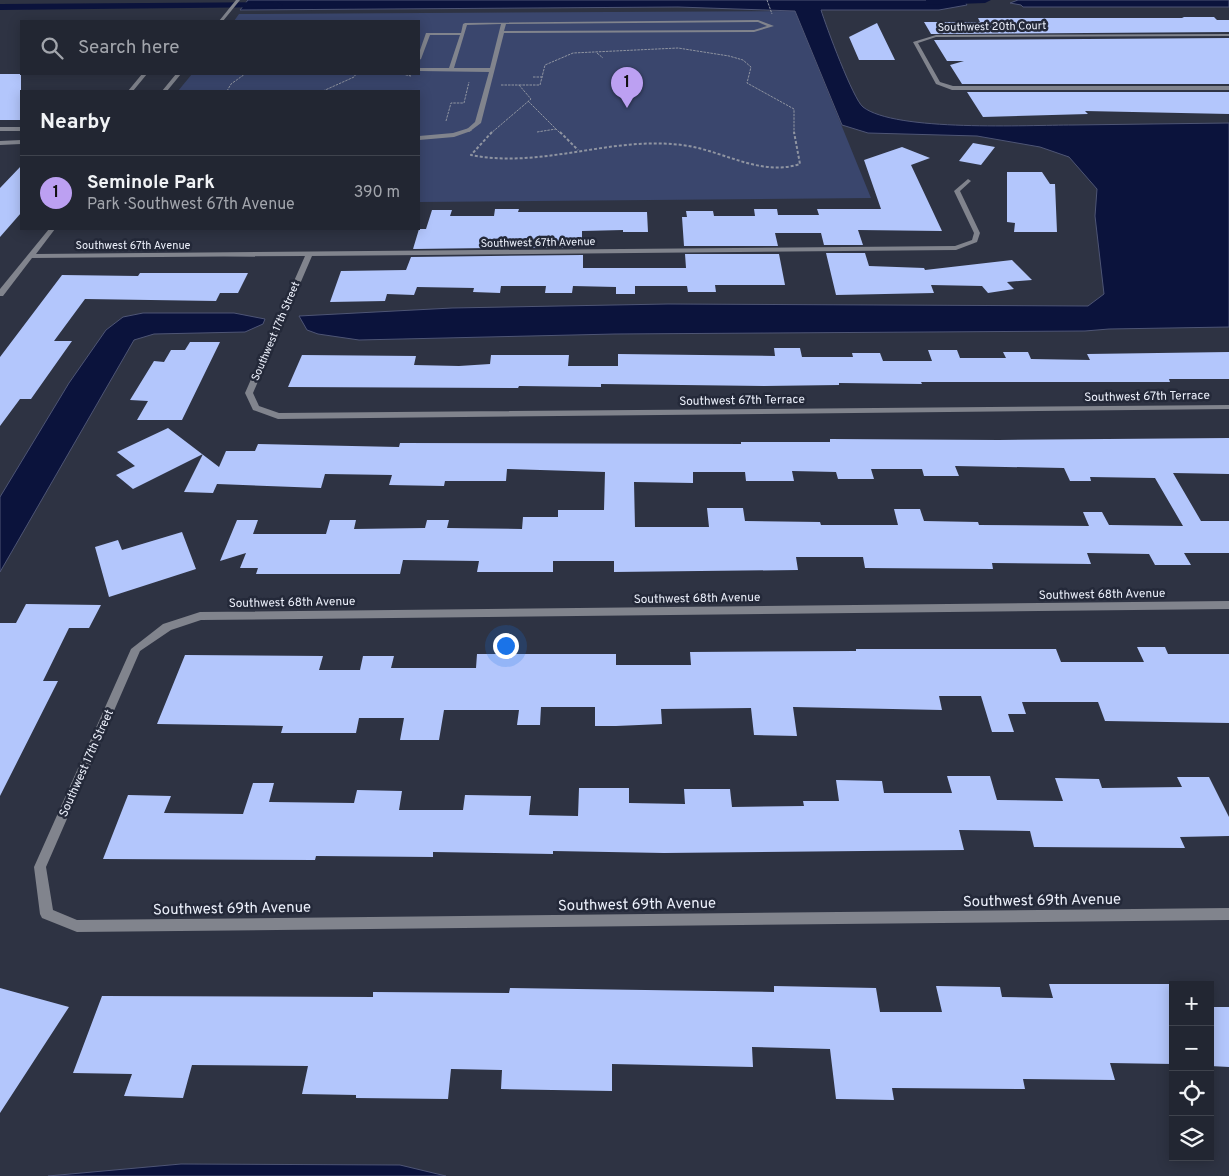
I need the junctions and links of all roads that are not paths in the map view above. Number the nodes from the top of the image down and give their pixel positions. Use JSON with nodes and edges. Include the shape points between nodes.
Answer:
{"nodes":[{"id":1,"x":238,"y":0,"type":"edge"},
{"id":2,"x":222,"y":20,"type":"edge"},
{"id":3,"x":633,"y":22,"type":"junction"},
{"id":4,"x":504,"y":23,"type":"junction"},
{"id":5,"x":502,"y":32,"type":"junction"},
{"id":6,"x":632,"y":32,"type":"junction"},
{"id":7,"x":463,"y":34,"type":"junction"},
{"id":8,"x":1229,"y":35,"type":"edge"},
{"id":9,"x":420,"y":56,"type":"edge"},
{"id":10,"x":420,"y":70,"type":"edge"},
{"id":11,"x":451,"y":70,"type":"junction"},
{"id":12,"x":492,"y":70,"type":"junction"},
{"id":13,"x":143,"y":75,"type":"edge"},
{"id":14,"x":177,"y":75,"type":"edge"},
{"id":15,"x":1229,"y":88,"type":"edge"},
{"id":16,"x":131,"y":90,"type":"edge"},
{"id":17,"x":165,"y":90,"type":"edge"},
{"id":18,"x":0,"y":129,"type":"edge"},
{"id":19,"x":20,"y":129,"type":"edge"},
{"id":20,"x":420,"y":138,"type":"edge"},
{"id":21,"x":20,"y":142,"type":"edge"},
{"id":22,"x":0,"y":143,"type":"edge"},
{"id":23,"x":968,"y":181,"type":"dead end"},
{"id":24,"x":51,"y":230,"type":"edge"},
{"id":25,"x":309,"y":254,"type":"junction"},
{"id":26,"x":31,"y":256,"type":"junction"},
{"id":27,"x":0,"y":294,"type":"edge"},
{"id":28,"x":1229,"y":407,"type":"edge"},
{"id":29,"x":256,"y":408,"type":"joint"},
{"id":30,"x":1229,"y":605,"type":"edge"},
{"id":31,"x":167,"y":626,"type":"joint"},
{"id":32,"x":47,"y":914,"type":"joint"},
{"id":33,"x":1229,"y":914,"type":"edge"}],
"edges":[{"from":1,"to":2,"type":"street"},
{"from":3,"to":4,"type":"street"},
{"from":3,"to":6,"type":"street"},
{"from":3,"to":6,"type":"street","via":[[758,21],[772,26],[754,31]]},
{"from":4,"to":5,"type":"street"},
{"from":4,"to":7,"type":"street","via":[[466,24]]},
{"from":5,"to":6,"type":"street"},
{"from":5,"to":12,"type":"street"},
{"from":7,"to":9,"type":"street","via":[[428,34]]},
{"from":7,"to":11,"type":"street"},
{"from":8,"to":15,"type":"street","name":"Southwest 20th Court","via":[[936,36],[915,42],[938,82],[952,88]]},
{"from":10,"to":11,"type":"street"},
{"from":11,"to":12,"type":"street"},
{"from":12,"to":20,"type":"street","via":[[478,123],[454,135]]},
{"from":13,"to":16,"type":"street"},
{"from":14,"to":17,"type":"street"},
{"from":18,"to":19,"type":"street"},
{"from":21,"to":22,"type":"street"},
{"from":23,"to":25,"type":"street","name":"Southwest 67th Avenue","via":[[957,192],[977,233],[975,241],[956,248]]},
{"from":24,"to":26,"type":"street"},
{"from":25,"to":26,"type":"street","name":"Southwest 67th Avenue"},
{"from":25,"to":29,"type":"street","name":"Southwest 17th Street","via":[[249,393]]},
{"from":26,"to":27,"type":"street"},
{"from":28,"to":29,"type":"street","name":"Southwest 67th Terrace","via":[[278,416]]},
{"from":30,"to":31,"type":"street","name":"Southwest 68th Avenue","via":[[200,616]]},
{"from":31,"to":32,"type":"street","name":"Southwest 17th Street","via":[[136,649],[40,867]]},
{"from":32,"to":33,"type":"street","name":"Southwest 69th Avenue","via":[[77,926]]}]}
